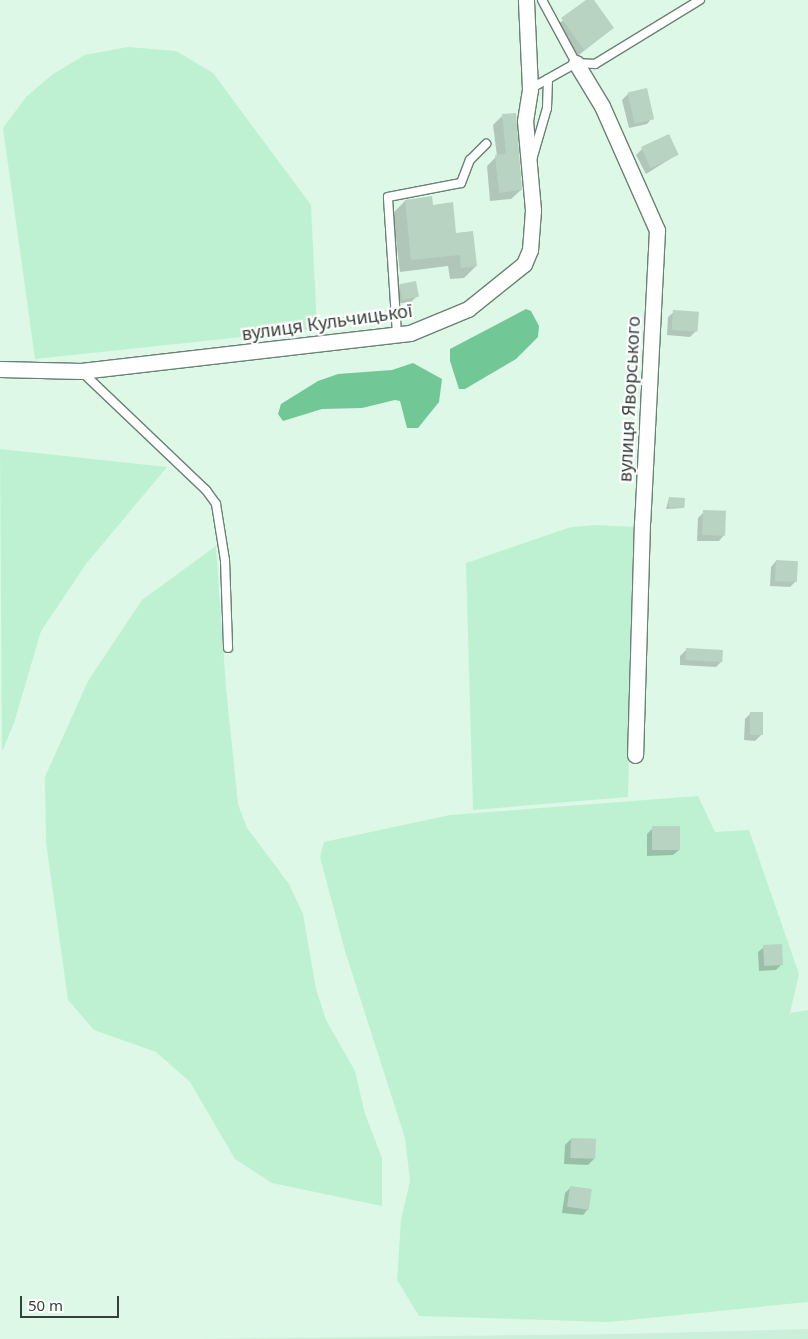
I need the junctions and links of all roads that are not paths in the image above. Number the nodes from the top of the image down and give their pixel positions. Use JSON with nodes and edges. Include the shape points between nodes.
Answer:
{"nodes":[{"id":1,"x":526,"y":0,"type":"edge"},
{"id":2,"x":542,"y":0,"type":"edge"},
{"id":3,"x":700,"y":0,"type":"edge"},
{"id":4,"x":576,"y":63,"type":"junction"},
{"id":5,"x":548,"y":79,"type":"junction"},
{"id":6,"x":530,"y":89,"type":"junction"},
{"id":7,"x":486,"y":144,"type":"dead end"},
{"id":8,"x":529,"y":168,"type":"junction"},
{"id":9,"x":397,"y":334,"type":"junction"},
{"id":10,"x":0,"y":369,"type":"edge"},
{"id":11,"x":81,"y":371,"type":"junction"},
{"id":12,"x":228,"y":648,"type":"dead end"},
{"id":13,"x":635,"y":755,"type":"dead end"}],
"edges":[{"from":1,"to":6,"type":"street","name":"вулиця Кульчицької"},
{"from":2,"to":4,"type":"lane"},
{"from":3,"to":4,"type":"lane","via":[[595,64]]},
{"from":4,"to":5,"type":"lane"},
{"from":4,"to":13,"type":"street","name":"вулиця Яворського","via":[[602,106],[657,230],[642,522]]},
{"from":5,"to":6,"type":"lane"},
{"from":5,"to":8,"type":"lane","via":[[547,108]]},
{"from":6,"to":8,"type":"street","name":"вулиця Кульчицької","via":[[525,121]]},
{"from":7,"to":9,"type":"lane","via":[[470,160],[461,183],[388,197]]},
{"from":8,"to":9,"type":"street","name":"вулиця Кульчицької","via":[[533,210],[530,250],[524,264],[468,309],[410,333]]},
{"from":9,"to":11,"type":"street","name":"вулиця Кульчицької"},
{"from":10,"to":11,"type":"street","name":"вулиця Кульчицької"},
{"from":11,"to":12,"type":"lane","via":[[206,490],[216,504],[225,560]]}]}
